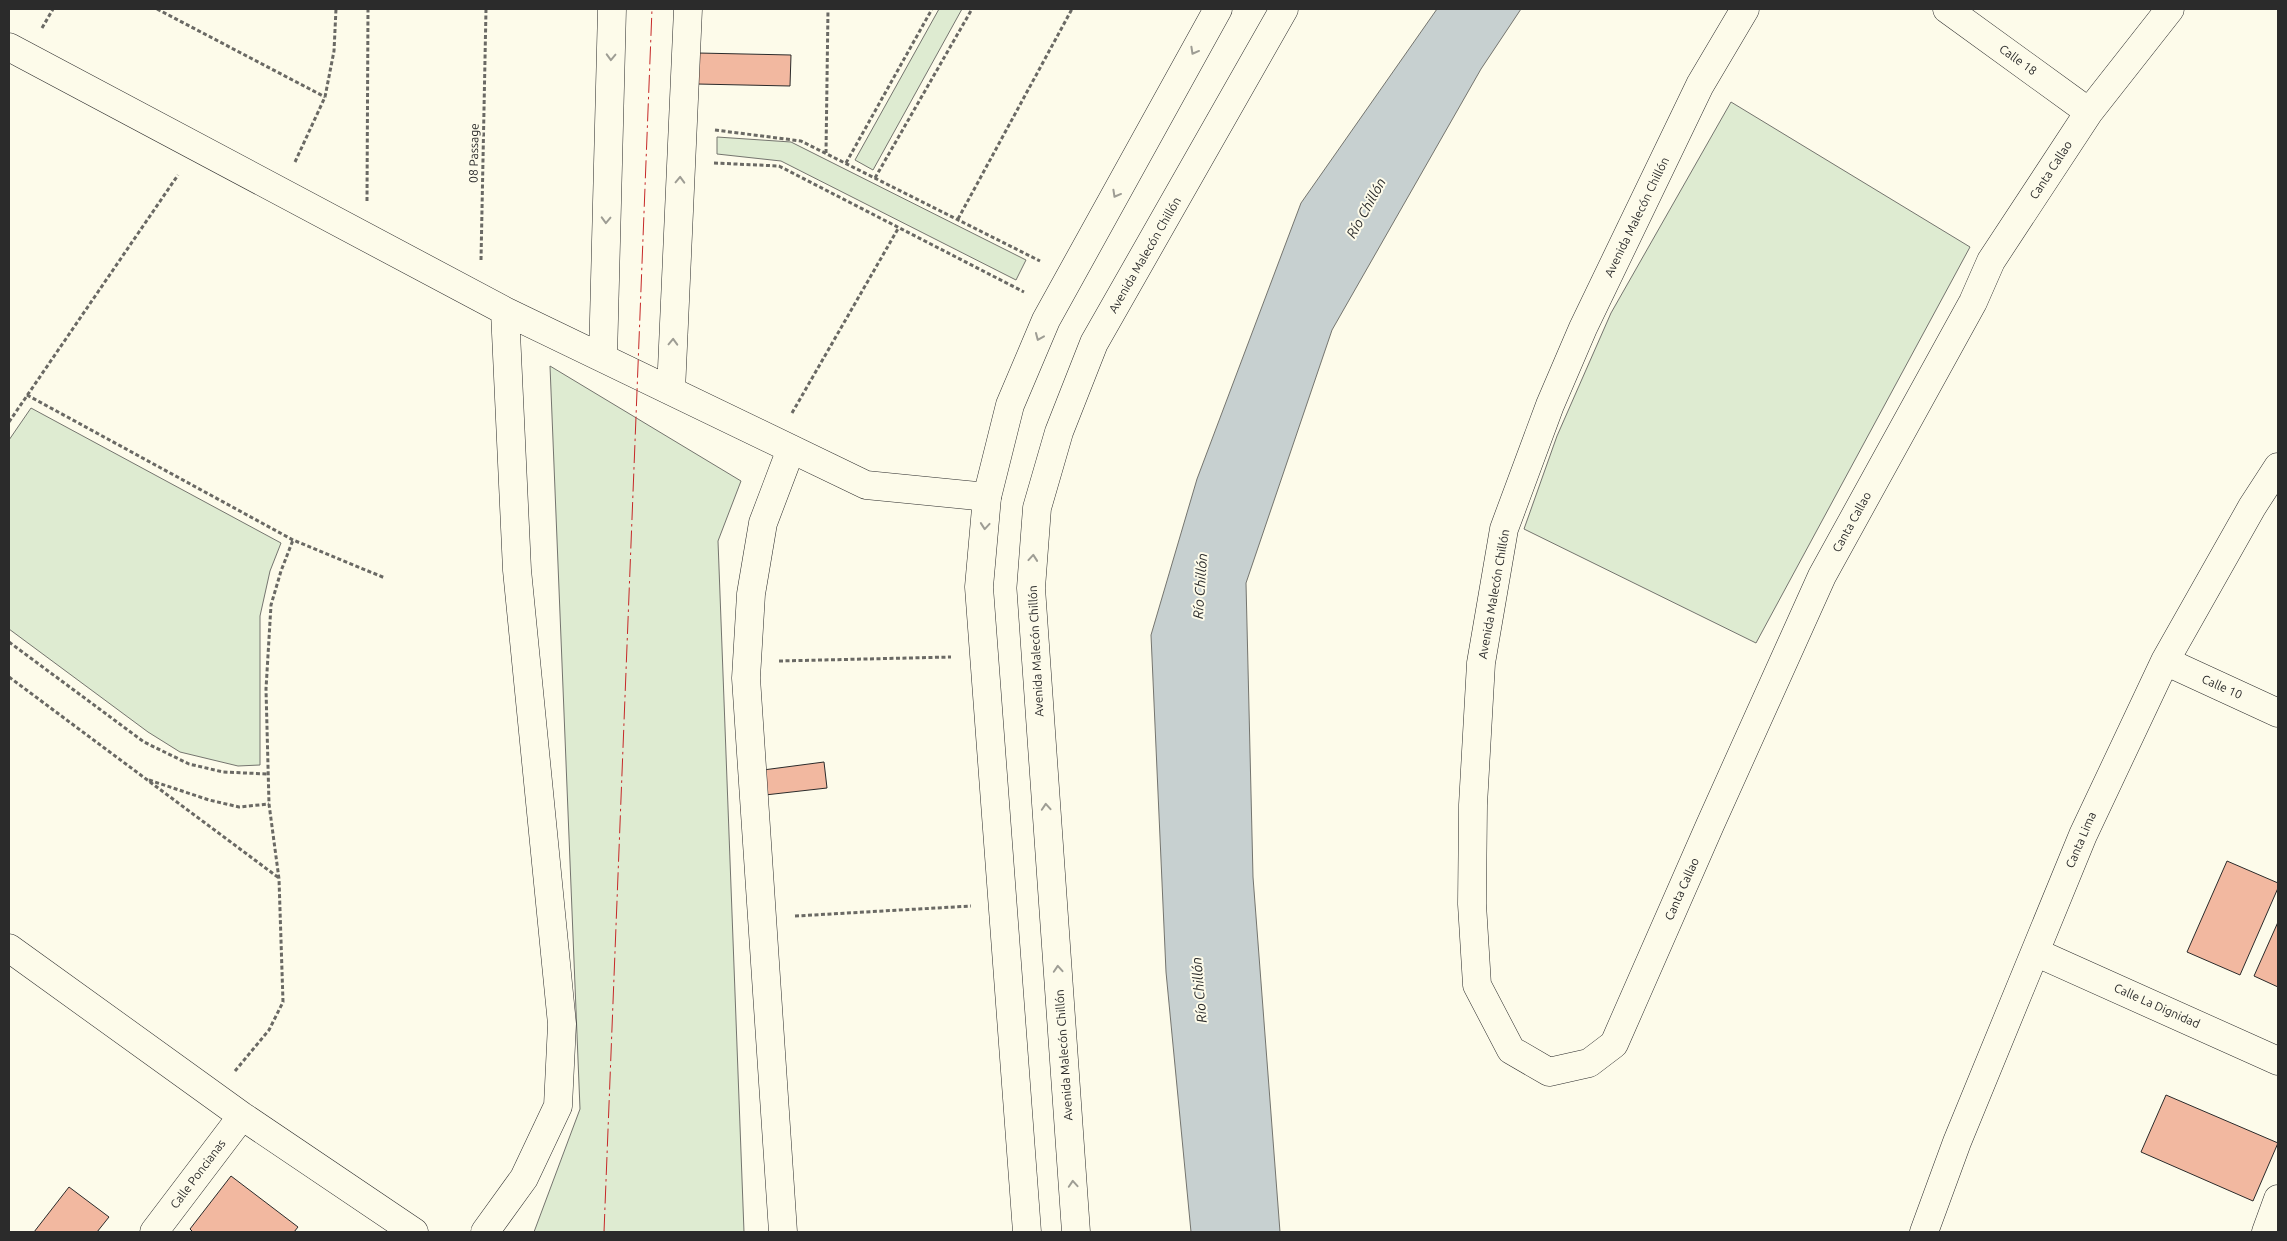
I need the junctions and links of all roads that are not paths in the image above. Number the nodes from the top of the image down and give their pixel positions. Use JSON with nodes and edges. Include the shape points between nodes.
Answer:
{"nodes":[{"id":1,"x":612,"y":9,"type":"edge"},
{"id":2,"x":688,"y":9,"type":"edge"},
{"id":3,"x":1218,"y":9,"type":"edge"},
{"id":4,"x":1284,"y":9,"type":"edge"},
{"id":5,"x":1745,"y":9,"type":"edge"},
{"id":6,"x":1947,"y":9,"type":"edge"},
{"id":7,"x":2170,"y":9,"type":"edge"},
{"id":8,"x":9,"y":47,"type":"edge"},
{"id":9,"x":2089,"y":112,"type":"junction"},
{"id":10,"x":506,"y":311,"type":"junction"},
{"id":11,"x":603,"y":358,"type":"junction"},
{"id":12,"x":671,"y":391,"type":"junction"},
{"id":13,"x":783,"y":445,"type":"junction"},
{"id":14,"x":2278,"y":467,"type":"edge"},
{"id":15,"x":987,"y":497,"type":"junction"},
{"id":16,"x":2164,"y":661,"type":"junction"},
{"id":17,"x":2278,"y":713,"type":"edge"},
{"id":18,"x":9,"y":948,"type":"edge"},
{"id":19,"x":2035,"y":952,"type":"junction"},
{"id":20,"x":2278,"y":1060,"type":"edge"},
{"id":21,"x":1589,"y":1063,"type":"joint"},
{"id":22,"x":242,"y":1116,"type":"junction"},
{"id":23,"x":2278,"y":1199,"type":"edge"},
{"id":24,"x":154,"y":1232,"type":"edge"},
{"id":25,"x":414,"y":1232,"type":"edge"},
{"id":26,"x":485,"y":1232,"type":"edge"},
{"id":27,"x":783,"y":1232,"type":"edge"},
{"id":28,"x":1027,"y":1232,"type":"edge"},
{"id":29,"x":1076,"y":1232,"type":"edge"},
{"id":30,"x":1924,"y":1232,"type":"edge"},
{"id":31,"x":2266,"y":1232,"type":"edge"}],
"edges":[{"from":1,"to":11,"type":"street","one_way":true},
{"from":12,"to":2,"type":"street","one_way":true},
{"from":3,"to":15,"type":"street","one_way":true,"via":[[1054,307],[1010,405]]},
{"from":29,"to":4,"type":"street","name":"Avenida Malecón Chillón","one_way":true,"via":[[1031,588],[1037,508],[1059,432],[1094,344]]},
{"from":5,"to":21,"type":"street","name":"Avenida Malecón Chillón","via":[[1700,85],[1550,405],[1504,529],[1481,663],[1472,904],[1477,986],[1511,1050],[1549,1072]]},
{"from":6,"to":9,"type":"street","name":"Calle 18"},
{"from":7,"to":9,"type":"street","name":"Canta Callao"},
{"from":8,"to":10,"type":"street"},
{"from":9,"to":21,"type":"street","name":"Canta Callao","via":[[1992,261],[1973,302],[1822,576],[1614,1044]]},
{"from":10,"to":11,"type":"street"},
{"from":10,"to":26,"type":"street","via":[[517,570],[562,1024],[558,1106],[524,1178]]},
{"from":11,"to":12,"type":"street"},
{"from":12,"to":13,"type":"street"},
{"from":13,"to":15,"type":"street","via":[[866,485]]},
{"from":13,"to":27,"type":"street","via":[[762,523],[751,594],[746,662]]},
{"from":14,"to":16,"type":"street","name":"Canta Lima"},
{"from":15,"to":28,"type":"street","one_way":true,"via":[[979,587]]},
{"from":16,"to":17,"type":"street","name":"Calle 10"},
{"from":16,"to":19,"type":"street","name":"Canta Lima","via":[[2082,835]]},
{"from":18,"to":22,"type":"street"},
{"from":19,"to":20,"type":"street","name":"Calle La Dignidad"},
{"from":19,"to":30,"type":"street","name":"Canta Lima","via":[[1956,1142]]},
{"from":22,"to":24,"type":"street","name":"Calle Poncianas"},
{"from":22,"to":25,"type":"street"},
{"from":23,"to":31,"type":"street"}]}
